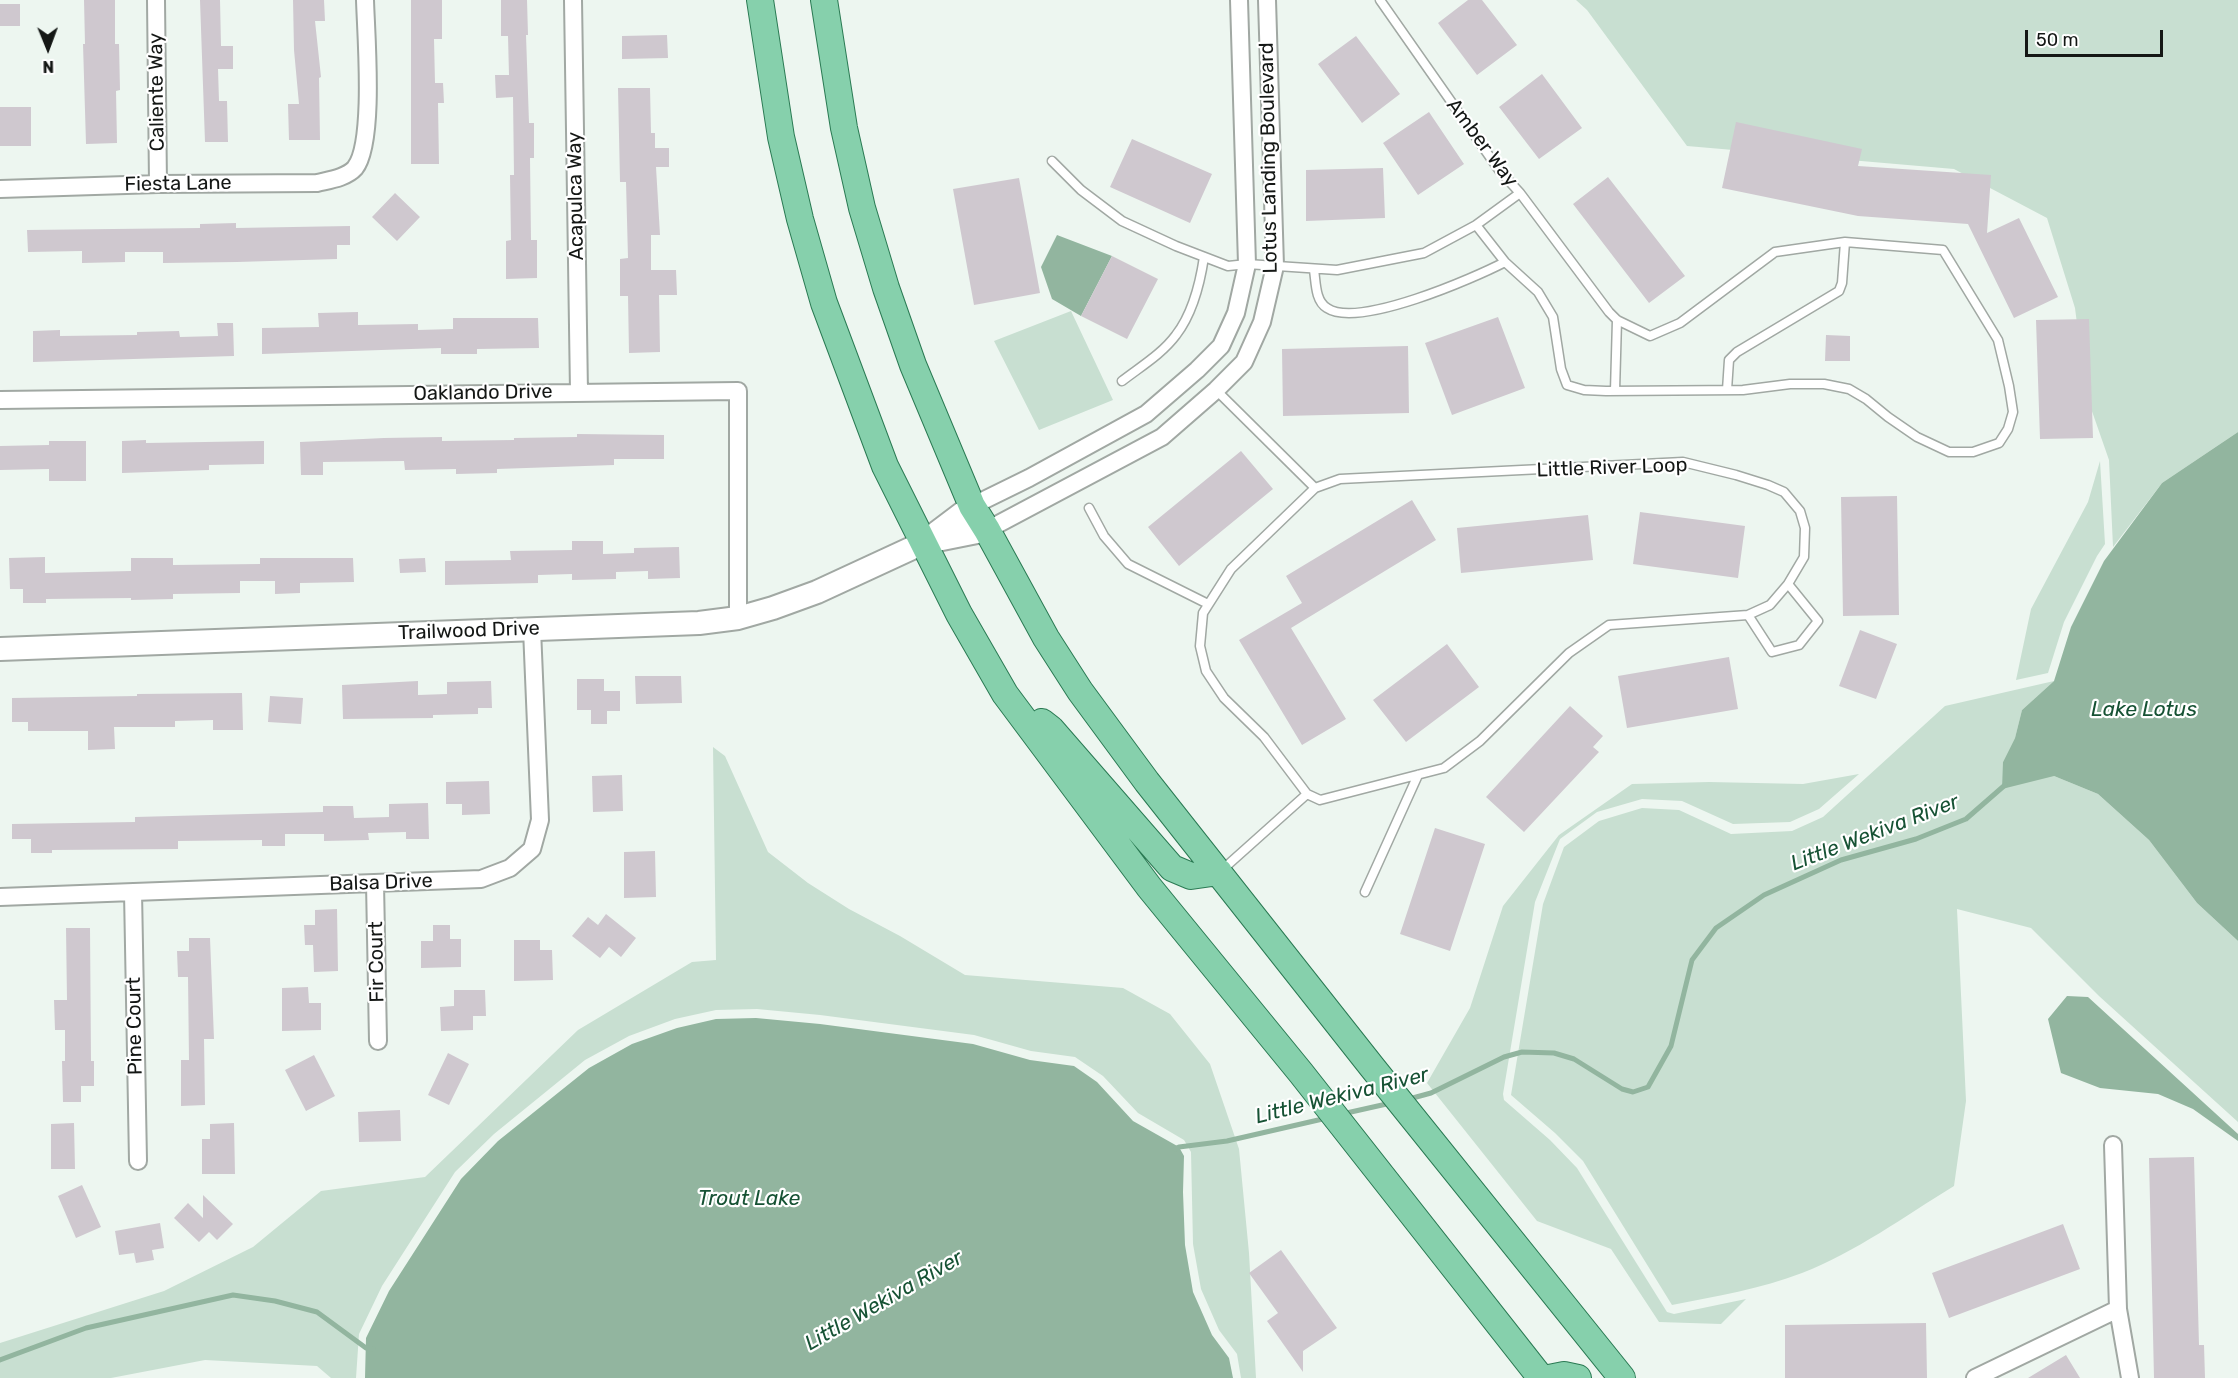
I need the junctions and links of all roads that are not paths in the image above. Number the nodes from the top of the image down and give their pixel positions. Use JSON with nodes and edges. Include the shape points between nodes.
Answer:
{"nodes":[{"id":1,"x":156,"y":0,"type":"edge"},
{"id":2,"x":365,"y":0,"type":"edge"},
{"id":3,"x":573,"y":0,"type":"edge"},
{"id":4,"x":760,"y":0,"type":"edge"},
{"id":5,"x":824,"y":0,"type":"edge"},
{"id":6,"x":1239,"y":0,"type":"edge"},
{"id":7,"x":1267,"y":0,"type":"edge"},
{"id":8,"x":1380,"y":0,"type":"edge"},
{"id":9,"x":1052,"y":161,"type":"dead end"},
{"id":10,"x":158,"y":184,"type":"junction"},
{"id":11,"x":0,"y":189,"type":"edge"},
{"id":12,"x":1520,"y":193,"type":"junction"},
{"id":13,"x":1476,"y":225,"type":"junction"},
{"id":14,"x":1845,"y":242,"type":"junction"},
{"id":15,"x":1204,"y":257,"type":"junction"},
{"id":16,"x":1505,"y":262,"type":"junction"},
{"id":17,"x":1247,"y":264,"type":"junction"},
{"id":18,"x":1275,"y":266,"type":"junction"},
{"id":19,"x":1314,"y":270,"type":"junction"},
{"id":20,"x":1617,"y":320,"type":"junction"},
{"id":21,"x":1122,"y":381,"type":"dead end"},
{"id":22,"x":1216,"y":390,"type":"junction"},
{"id":23,"x":1727,"y":390,"type":"junction"},
{"id":24,"x":1615,"y":391,"type":"junction"},
{"id":25,"x":579,"y":392,"type":"junction"},
{"id":26,"x":0,"y":400,"type":"edge"},
{"id":27,"x":1315,"y":488,"type":"junction"},
{"id":28,"x":972,"y":506,"type":"junction"},
{"id":29,"x":1089,"y":508,"type":"dead end"},
{"id":30,"x":987,"y":530,"type":"junction"},
{"id":31,"x":923,"y":543,"type":"junction"},
{"id":32,"x":1788,"y":584,"type":"junction"},
{"id":33,"x":1208,"y":604,"type":"junction"},
{"id":34,"x":1748,"y":615,"type":"junction"},
{"id":35,"x":738,"y":618,"type":"junction"},
{"id":36,"x":532,"y":629,"type":"junction"},
{"id":37,"x":0,"y":649,"type":"edge"},
{"id":38,"x":1005,"y":694,"type":"junction"},
{"id":39,"x":1418,"y":776,"type":"junction"},
{"id":40,"x":1307,"y":794,"type":"junction"},
{"id":41,"x":1220,"y":872,"type":"junction"},
{"id":42,"x":375,"y":883,"type":"junction"},
{"id":43,"x":133,"y":892,"type":"junction"},
{"id":44,"x":1365,"y":892,"type":"dead end"},
{"id":45,"x":0,"y":897,"type":"edge"},
{"id":46,"x":378,"y":1041,"type":"dead end"},
{"id":47,"x":2113,"y":1145,"type":"dead end"},
{"id":48,"x":138,"y":1161,"type":"dead end"},
{"id":49,"x":2118,"y":1309,"type":"junction"},
{"id":50,"x":1541,"y":1378,"type":"edge"},
{"id":51,"x":1549,"y":1378,"type":"edge"},
{"id":52,"x":1578,"y":1378,"type":"edge"},
{"id":53,"x":1622,"y":1378,"type":"edge"},
{"id":54,"x":1975,"y":1378,"type":"edge"},
{"id":55,"x":2130,"y":1378,"type":"edge"}],
"edges":[{"from":1,"to":10,"type":"street","name":"Caliente Way"},
{"from":2,"to":10,"type":"street","name":"Fiesta Lane","via":[[367,127],[363,155],[354,169],[317,183]]},
{"from":3,"to":25,"type":"street","name":"Acapulca Way"},
{"from":4,"to":31,"type":"main road","via":[[782,137],[824,303],[885,466]]},
{"from":5,"to":28,"type":"main road","via":[[844,128],[862,208],[913,365]]},
{"from":6,"to":17,"type":"street","name":"Lotus Landing Boulevard"},
{"from":7,"to":18,"type":"street","name":"Lotus Landing Boulevard"},
{"from":8,"to":12,"type":"lane","name":"Amber Way","via":[[1499,170]]},
{"from":9,"to":15,"type":"lane","name":"Amber Way","via":[[1081,190],[1122,221]]},
{"from":10,"to":11,"type":"street","name":"Fiesta Lane"},
{"from":12,"to":13,"type":"lane","name":"Amber Way"},
{"from":12,"to":20,"type":"lane"},
{"from":13,"to":16,"type":"lane"},
{"from":13,"to":19,"type":"lane","name":"Amber Way","via":[[1424,253],[1348,269]]},
{"from":14,"to":20,"type":"lane","via":[[1775,252],[1680,323],[1650,336]]},
{"from":14,"to":23,"type":"lane","via":[[1839,291],[1737,352],[1729,360]]},
{"from":14,"to":23,"type":"lane","via":[[1943,250],[1998,340],[2013,412],[1999,443],[1973,452],[1949,452],[1917,437],[1849,389],[1824,384]]},
{"from":15,"to":17,"type":"lane","name":"Amber Way","via":[[1228,266]]},
{"from":15,"to":21,"type":"lane","via":[[1199,289],[1177,334]]},
{"from":16,"to":19,"type":"lane","via":[[1470,280],[1365,313],[1327,308],[1317,294]]},
{"from":16,"to":24,"type":"lane","via":[[1538,292],[1553,317],[1567,385]]},
{"from":17,"to":18,"type":"lane","name":"Amber Way"},
{"from":17,"to":28,"type":"street","name":"Lotus Landing Boulevard","via":[[1236,313],[1221,346],[1197,370],[1146,414]]},
{"from":18,"to":19,"type":"lane","name":"Amber Way"},
{"from":18,"to":22,"type":"street","name":"Lotus Landing Boulevard","via":[[1262,322],[1244,362]]},
{"from":20,"to":24,"type":"lane"},
{"from":22,"to":27,"type":"lane"},
{"from":22,"to":30,"type":"street","name":"Lotus Landing Boulevard","via":[[1162,437]]},
{"from":23,"to":24,"type":"lane"},
{"from":25,"to":26,"type":"street","name":"Oaklando Drive"},
{"from":25,"to":35,"type":"street","name":"Oaklando Drive","via":[[738,391]]},
{"from":27,"to":32,"type":"lane","name":"Little River Loop","via":[[1340,479],[1683,462],[1736,474],[1784,492],[1800,511],[1806,528],[1804,557]]},
{"from":27,"to":33,"type":"lane","name":"Little River Loop","via":[[1231,569]]},
{"from":28,"to":30,"type":"main road"},
{"from":28,"to":31,"type":"street","name":"Trailwood Drive"},
{"from":29,"to":33,"type":"lane","via":[[1104,536],[1128,564]]},
{"from":30,"to":31,"type":"street","name":"Trailwood Drive"},
{"from":30,"to":41,"type":"main road","via":[[1080,692]]},
{"from":31,"to":35,"type":"street","name":"Trailwood Drive","via":[[817,592]]},
{"from":31,"to":38,"type":"main road"},
{"from":32,"to":34,"type":"lane","name":"Little River Loop","via":[[1770,605]]},
{"from":32,"to":34,"type":"lane","via":[[1818,621],[1799,645],[1772,652]]},
{"from":33,"to":40,"type":"lane","name":"Little River Loop","via":[[1203,613],[1200,646],[1206,671],[1224,698],[1264,737]]},
{"from":34,"to":39,"type":"lane","name":"Little River Loop","via":[[1609,625],[1569,653],[1480,741],[1444,768]]},
{"from":35,"to":36,"type":"street","name":"Trailwood Drive"},
{"from":36,"to":37,"type":"street","name":"Trailwood Drive"},
{"from":36,"to":42,"type":"street","name":"Balsa Drive","via":[[540,820],[532,849],[510,868],[481,879]]},
{"from":38,"to":41,"type":"main road","via":[[1051,729],[1172,868],[1191,876]]},
{"from":38,"to":50,"type":"main road","via":[[1149,887]]},
{"from":39,"to":40,"type":"lane","name":"Little River Loop","via":[[1320,800]]},
{"from":39,"to":44,"type":"lane"},
{"from":40,"to":41,"type":"lane"},
{"from":41,"to":53,"type":"main road"},
{"from":42,"to":43,"type":"street","name":"Balsa Drive"},
{"from":42,"to":46,"type":"street","name":"Fir Court"},
{"from":43,"to":45,"type":"street","name":"Balsa Drive"},
{"from":43,"to":48,"type":"street","name":"Pine Court"},
{"from":47,"to":49,"type":"street"},
{"from":49,"to":54,"type":"street"},
{"from":49,"to":55,"type":"street"},
{"from":51,"to":52,"type":"main road"}]}
